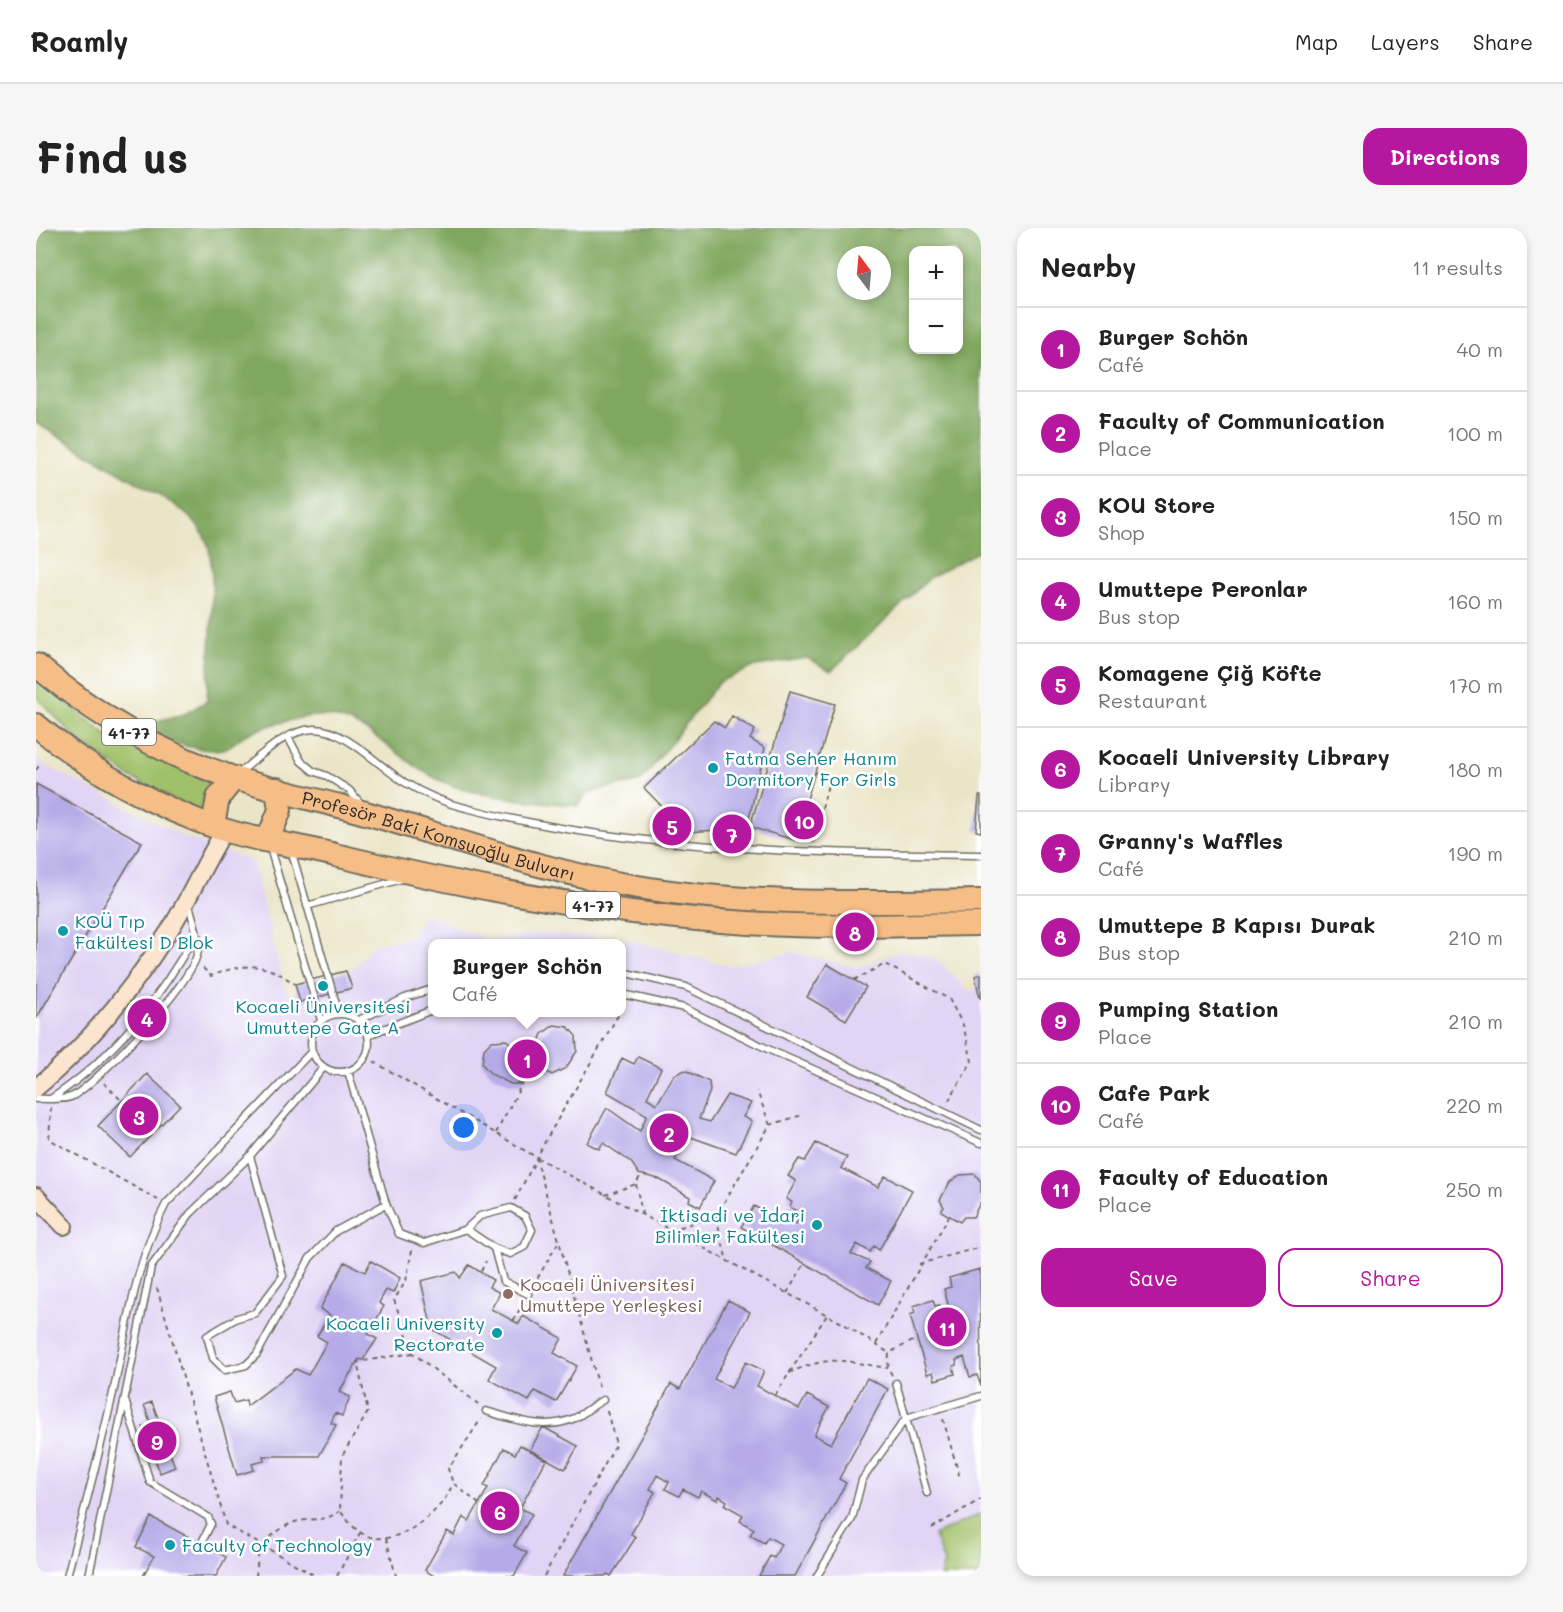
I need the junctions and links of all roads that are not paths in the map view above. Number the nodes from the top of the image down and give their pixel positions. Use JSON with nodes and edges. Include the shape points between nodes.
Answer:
{"nodes":[{"id":1,"x":36,"y":665,"type":"edge"},
{"id":2,"x":36,"y":724,"type":"edge"},
{"id":3,"x":288,"y":736,"type":"junction"},
{"id":4,"x":234,"y":778,"type":"junction"},
{"id":5,"x":277,"y":789,"type":"junction"},
{"id":6,"x":370,"y":814,"type":"junction"},
{"id":7,"x":219,"y":828,"type":"junction"},
{"id":8,"x":278,"y":841,"type":"junction"},
{"id":9,"x":981,"y":855,"type":"edge"},
{"id":10,"x":420,"y":874,"type":"junction"},
{"id":11,"x":187,"y":896,"type":"junction"},
{"id":12,"x":981,"y":901,"type":"edge"},
{"id":13,"x":307,"y":906,"type":"junction"},
{"id":14,"x":981,"y":924,"type":"edge"},
{"id":15,"x":196,"y":933,"type":"junction"},
{"id":16,"x":626,"y":973,"type":"edge"},
{"id":17,"x":428,"y":990,"type":"edge"},
{"id":18,"x":626,"y":995,"type":"edge"},
{"id":19,"x":428,"y":1012,"type":"edge"},
{"id":20,"x":339,"y":1014,"type":"junction"},
{"id":21,"x":321,"y":1020,"type":"junction"},
{"id":22,"x":358,"y":1020,"type":"junction"},
{"id":23,"x":368,"y":1035,"type":"junction"},
{"id":24,"x":312,"y":1051,"type":"junction"},
{"id":25,"x":324,"y":1067,"type":"junction"},
{"id":26,"x":348,"y":1071,"type":"junction"},
{"id":27,"x":36,"y":1088,"type":"edge"},
{"id":28,"x":52,"y":1098,"type":"junction"},
{"id":29,"x":36,"y":1099,"type":"edge"},
{"id":30,"x":981,"y":1130,"type":"edge"},
{"id":31,"x":981,"y":1143,"type":"edge"},
{"id":32,"x":250,"y":1156,"type":"junction"},
{"id":33,"x":36,"y":1196,"type":"edge"},
{"id":34,"x":386,"y":1204,"type":"junction"},
{"id":35,"x":64,"y":1226,"type":"dead end"},
{"id":36,"x":466,"y":1229,"type":"junction"},
{"id":37,"x":494,"y":1248,"type":"junction"},
{"id":38,"x":528,"y":1294,"type":"road end"},
{"id":39,"x":896,"y":1383,"type":"road end"},
{"id":40,"x":981,"y":1396,"type":"edge"},
{"id":41,"x":124,"y":1399,"type":"junction"},
{"id":42,"x":603,"y":1400,"type":"road end"},
{"id":43,"x":486,"y":1411,"type":"road end"},
{"id":44,"x":906,"y":1418,"type":"junction"},
{"id":45,"x":927,"y":1492,"type":"dead end"},
{"id":46,"x":201,"y":1544,"type":"dead end"},
{"id":47,"x":67,"y":1576,"type":"edge"},
{"id":48,"x":89,"y":1576,"type":"edge"},
{"id":49,"x":817,"y":1576,"type":"edge"}],
"edges":[{"from":1,"to":4,"type":"highway","name":"Profesör Baki Komsuoğlu Bulvarı","number":"41-77","via":[[73,697],[134,735]]},
{"from":2,"to":7,"type":"highway","name":"Profesör Baki Komsuoğlu Bulvarı","number":"41-77","via":[[65,749],[123,784],[169,809]]},
{"from":3,"to":4,"type":"lane"},
{"from":3,"to":6,"type":"lane","via":[[301,761],[350,790]]},
{"from":3,"to":9,"type":"lane","via":[[315,729],[340,735],[435,800],[543,825],[678,843]]},
{"from":4,"to":5,"type":"highway","name":"Profesör Baki Komsuoğlu Bulvarı","number":"41-77"},
{"from":4,"to":7,"type":"highway","via":[[218,798]]},
{"from":5,"to":6,"type":"highway","name":"Profesör Baki Komsuoğlu Bulvarı","number":"41-77"},
{"from":5,"to":8,"type":"highway"},
{"from":6,"to":12,"type":"highway","name":"Profesör Baki Komsuoğlu Bulvarı","number":"41-77","via":[[566,873],[638,887],[800,901]]},
{"from":7,"to":8,"type":"highway","name":"Profesör Baki Komsuoğlu Bulvarı","number":"41-77"},
{"from":7,"to":11,"type":"main road"},
{"from":8,"to":10,"type":"highway","name":"Profesör Baki Komsuoğlu Bulvarı","number":"41-77"},
{"from":8,"to":13,"type":"lane"},
{"from":8,"to":21,"type":"lane"},
{"from":10,"to":13,"type":"lane"},
{"from":10,"to":14,"type":"highway","name":"Profesör Baki Komsuoğlu Bulvarı","number":"41-77","via":[[575,903],[696,919],[789,924]]},
{"from":11,"to":15,"type":"lane"},
{"from":11,"to":27,"type":"main road","via":[[170,930],[109,1015]]},
{"from":13,"to":20,"type":"lane"},
{"from":15,"to":28,"type":"lane","via":[[147,1008],[74,1084]]},
{"from":15,"to":28,"type":"lane","via":[[195,961],[162,1008],[98,1077],[70,1098]]},
{"from":16,"to":30,"type":"lane","via":[[686,987]]},
{"from":17,"to":22,"type":"lane"},
{"from":18,"to":31,"type":"lane","via":[[684,1008]]},
{"from":19,"to":23,"type":"lane"},
{"from":20,"to":21,"type":"lane"},
{"from":20,"to":22,"type":"lane"},
{"from":21,"to":24,"type":"lane","via":[[313,1033]]},
{"from":22,"to":23,"type":"lane"},
{"from":23,"to":26,"type":"lane","via":[[366,1057]]},
{"from":24,"to":25,"type":"lane"},
{"from":24,"to":47,"type":"lane","via":[[166,1204],[153,1229],[139,1273]]},
{"from":25,"to":26,"type":"lane"},
{"from":25,"to":32,"type":"lane"},
{"from":26,"to":34,"type":"lane"},
{"from":28,"to":29,"type":"lane"},
{"from":32,"to":34,"type":"lane","via":[[283,1276],[255,1312],[207,1336],[213,1358],[225,1370],[246,1365],[257,1354],[310,1258],[336,1232]]},
{"from":32,"to":41,"type":"lane","via":[[190,1214],[151,1267]]},
{"from":33,"to":35,"type":"main road"},
{"from":34,"to":36,"type":"lane","via":[[399,1234],[423,1243]]},
{"from":36,"to":37,"type":"lane"},
{"from":36,"to":37,"type":"lane","via":[[480,1216],[511,1208],[525,1216],[532,1230],[524,1247],[510,1254]]},
{"from":37,"to":38,"type":"lane","via":[[503,1281]]},
{"from":39,"to":44,"type":"lane"},
{"from":40,"to":44,"type":"lane"},
{"from":41,"to":46,"type":"lane","via":[[150,1482],[208,1517],[211,1524]]},
{"from":41,"to":48,"type":"lane"},
{"from":42,"to":43,"type":"lane","via":[[559,1424],[525,1423]]},
{"from":44,"to":45,"type":"lane"},
{"from":44,"to":49,"type":"lane","via":[[862,1480],[852,1519]]}]}
